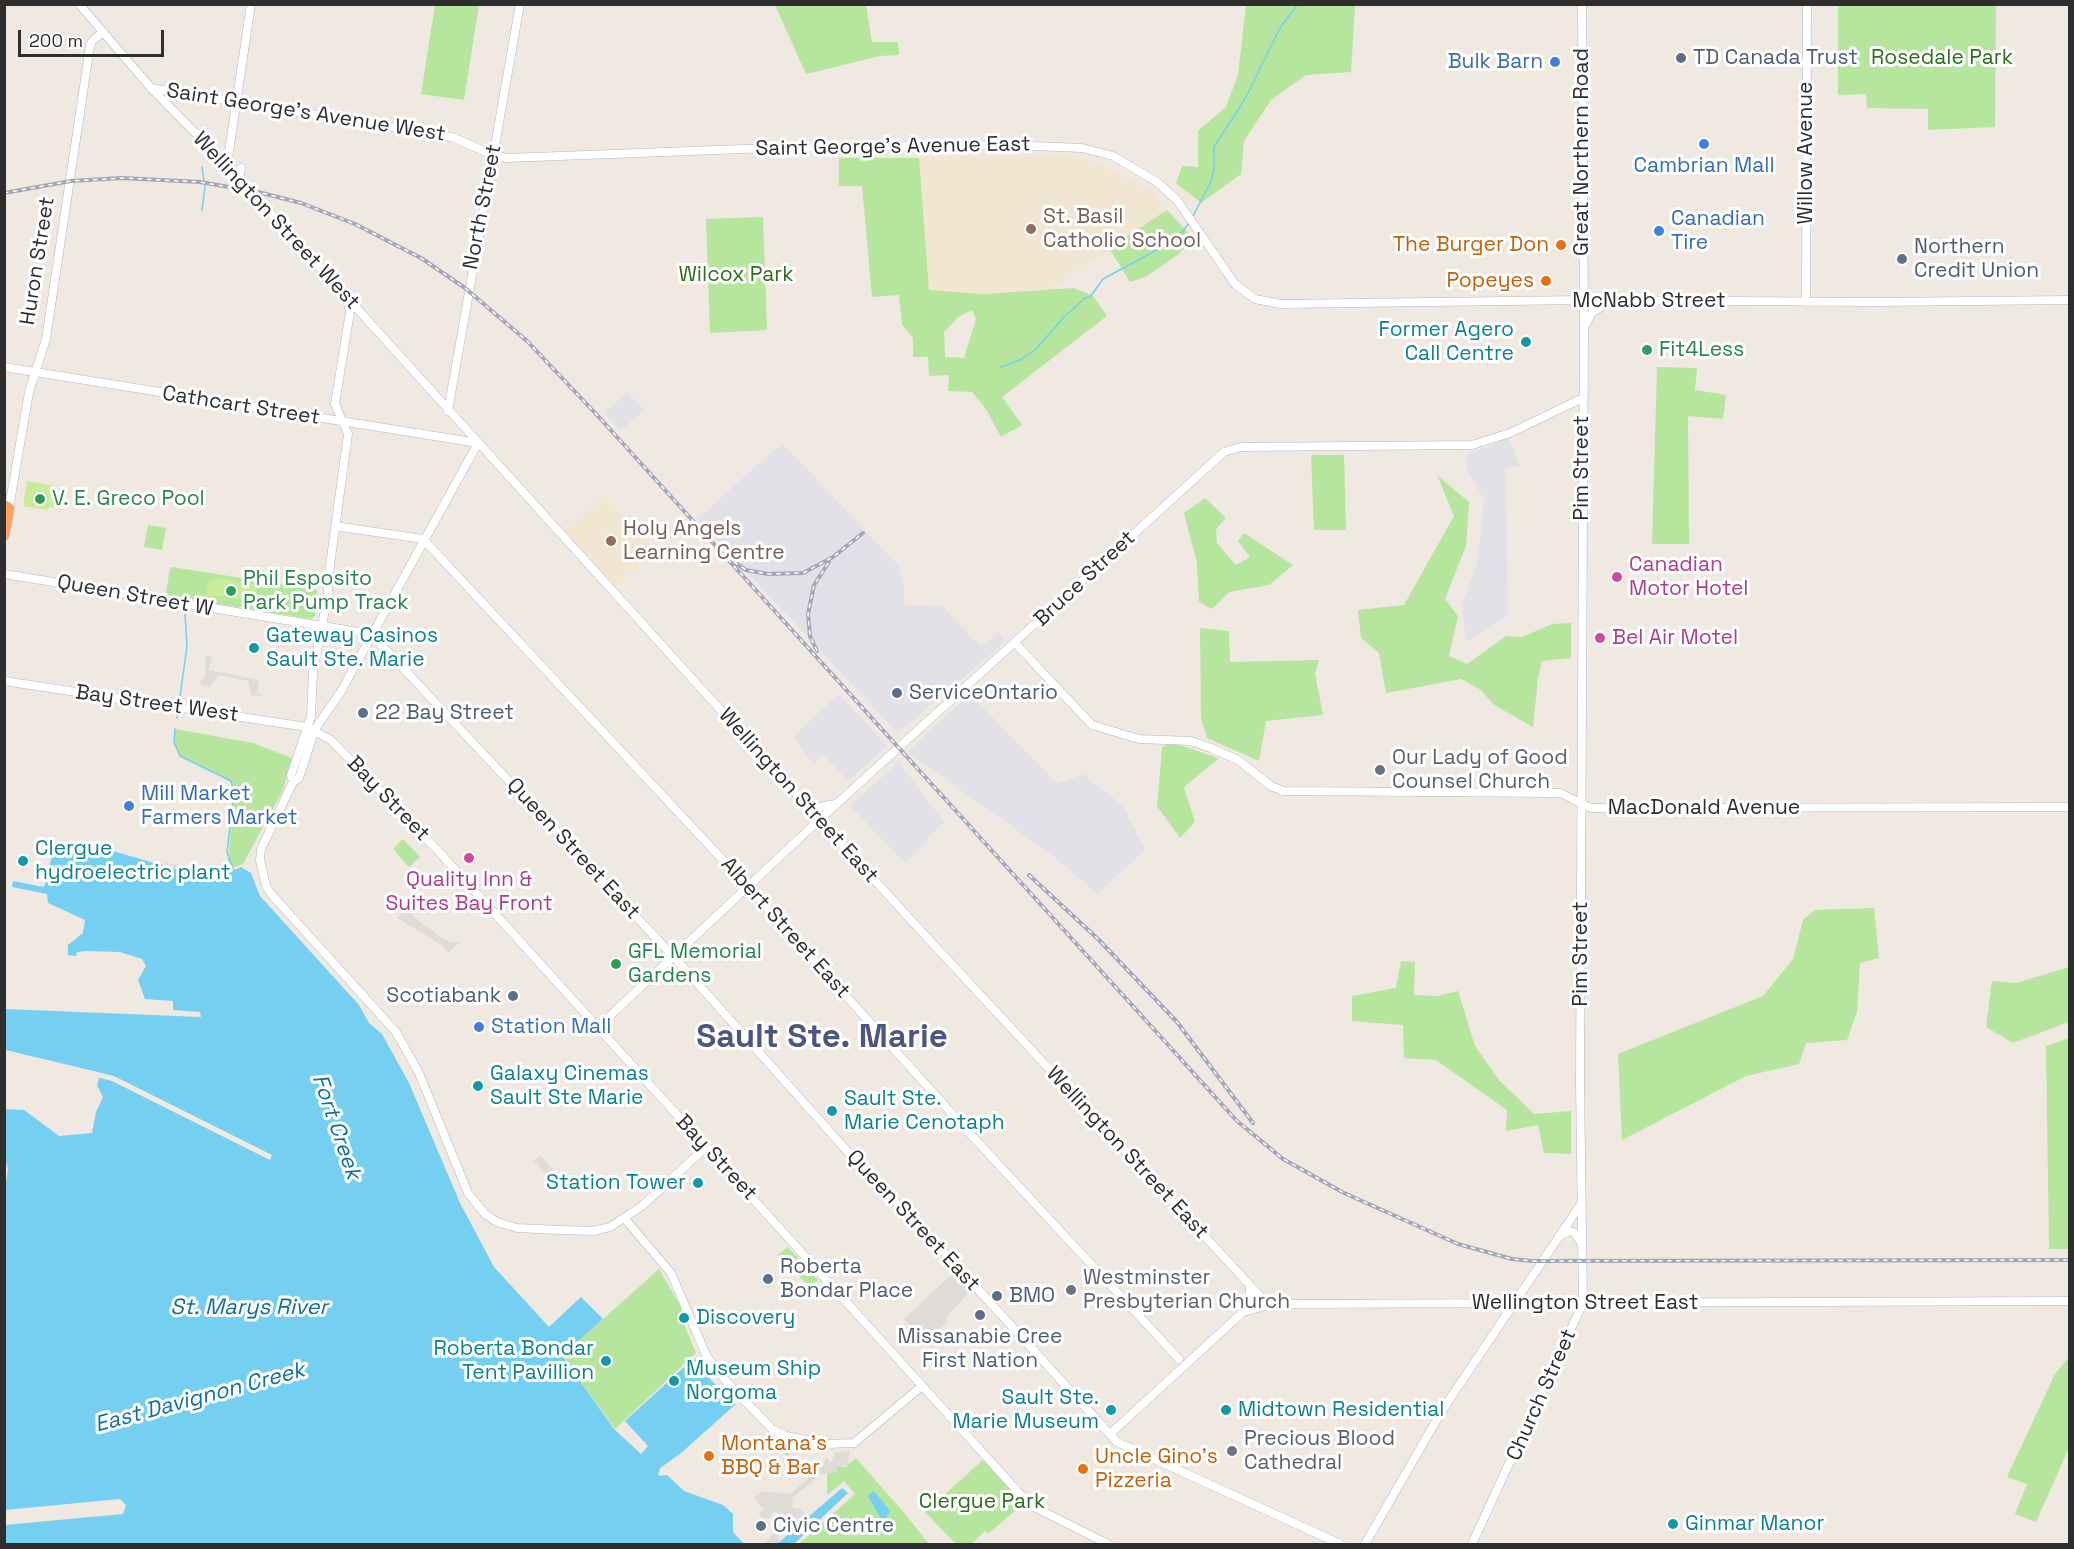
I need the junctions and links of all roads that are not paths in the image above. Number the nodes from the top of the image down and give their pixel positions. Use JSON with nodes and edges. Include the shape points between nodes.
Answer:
{"nodes":[{"id":1,"x":79,"y":4,"type":"edge"},
{"id":2,"x":250,"y":4,"type":"edge"},
{"id":3,"x":520,"y":4,"type":"edge"},
{"id":4,"x":1582,"y":4,"type":"edge"},
{"id":5,"x":1807,"y":4,"type":"edge"},
{"id":6,"x":103,"y":32,"type":"junction"},
{"id":7,"x":151,"y":88,"type":"junction"},
{"id":8,"x":236,"y":102,"type":"junction"},
{"id":9,"x":493,"y":155,"type":"junction"},
{"id":10,"x":227,"y":165,"type":"junction"},
{"id":11,"x":241,"y":168,"type":"dead end"},
{"id":12,"x":239,"y":179,"type":"junction"},
{"id":13,"x":1235,"y":284,"type":"joint"},
{"id":14,"x":346,"y":296,"type":"junction"},
{"id":15,"x":1583,"y":300,"type":"junction"},
{"id":16,"x":1611,"y":300,"type":"junction"},
{"id":17,"x":2070,"y":300,"type":"edge"},
{"id":18,"x":1806,"y":302,"type":"junction"},
{"id":19,"x":364,"y":315,"type":"junction"},
{"id":20,"x":349,"y":318,"type":"junction"},
{"id":21,"x":1584,"y":328,"type":"junction"},
{"id":22,"x":4,"y":367,"type":"edge"},
{"id":23,"x":34,"y":372,"type":"junction"},
{"id":24,"x":1583,"y":398,"type":"junction"},
{"id":25,"x":335,"y":404,"type":"junction"},
{"id":26,"x":448,"y":411,"type":"junction"},
{"id":27,"x":318,"y":419,"type":"junction"},
{"id":28,"x":341,"y":422,"type":"junction"},
{"id":29,"x":360,"y":426,"type":"junction"},
{"id":30,"x":348,"y":434,"type":"junction"},
{"id":31,"x":478,"y":443,"type":"junction"},
{"id":32,"x":337,"y":502,"type":"junction"},
{"id":33,"x":7,"y":506,"type":"edge"},
{"id":34,"x":335,"y":526,"type":"junction"},
{"id":35,"x":5,"y":529,"type":"edge"},
{"id":36,"x":348,"y":529,"type":"junction"},
{"id":37,"x":423,"y":539,"type":"junction"},
{"id":38,"x":4,"y":574,"type":"edge"},
{"id":39,"x":321,"y":627,"type":"junction"},
{"id":40,"x":371,"y":634,"type":"junction"},
{"id":41,"x":1015,"y":643,"type":"junction"},
{"id":42,"x":4,"y":675,"type":"edge"},
{"id":43,"x":4,"y":681,"type":"edge"},
{"id":44,"x":17,"y":683,"type":"junction"},
{"id":45,"x":311,"y":728,"type":"junction"},
{"id":46,"x":331,"y":740,"type":"junction"},
{"id":47,"x":309,"y":746,"type":"junction"},
{"id":48,"x":293,"y":782,"type":"junction"},
{"id":49,"x":806,"y":803,"type":"junction"},
{"id":50,"x":1581,"y":803,"type":"junction"},
{"id":51,"x":837,"y":804,"type":"junction"},
{"id":52,"x":2070,"y":807,"type":"edge"},
{"id":53,"x":820,"y":819,"type":"junction"},
{"id":54,"x":749,"y":888,"type":"junction"},
{"id":55,"x":674,"y":957,"type":"junction"},
{"id":56,"x":597,"y":1028,"type":"junction"},
{"id":57,"x":706,"y":1147,"type":"junction"},
{"id":58,"x":1581,"y":1203,"type":"junction"},
{"id":59,"x":625,"y":1219,"type":"junction"},
{"id":60,"x":1559,"y":1236,"type":"junction"},
{"id":61,"x":1582,"y":1246,"type":"junction"},
{"id":62,"x":1250,"y":1287,"type":"junction"},
{"id":63,"x":2070,"y":1301,"type":"edge"},
{"id":64,"x":1514,"y":1302,"type":"junction"},
{"id":65,"x":1277,"y":1304,"type":"junction"},
{"id":66,"x":1583,"y":1304,"type":"junction"},
{"id":67,"x":1243,"y":1312,"type":"junction"},
{"id":68,"x":1199,"y":1354,"type":"junction"},
{"id":69,"x":1179,"y":1359,"type":"junction"},
{"id":70,"x":1167,"y":1381,"type":"junction"},
{"id":71,"x":922,"y":1386,"type":"junction"},
{"id":72,"x":1110,"y":1434,"type":"junction"},
{"id":73,"x":1365,"y":1544,"type":"edge"},
{"id":74,"x":1108,"y":1545,"type":"edge"},
{"id":75,"x":1341,"y":1545,"type":"edge"},
{"id":76,"x":1472,"y":1545,"type":"edge"}],
"edges":[{"from":1,"to":6,"type":"main road","name":"Wellington Street West"},
{"from":2,"to":8,"type":"main road"},
{"from":3,"to":9,"type":"main road","name":"North Street"},
{"from":4,"to":15,"type":"main road","name":"Great Northern Road"},
{"from":5,"to":18,"type":"main road","name":"Willow Avenue"},
{"from":6,"to":7,"type":"main road","name":"Wellington Street West"},
{"from":6,"to":23,"type":"main road","name":"Huron Street","via":[[90,46],[45,339]]},
{"from":7,"to":8,"type":"main road","name":"Saint George's Avenue West"},
{"from":7,"to":10,"type":"main road","name":"Wellington Street West"},
{"from":8,"to":9,"type":"main road","name":"Saint George's Avenue West","via":[[452,136]]},
{"from":8,"to":10,"type":"main road"},
{"from":9,"to":13,"type":"main road","name":"Saint George's Avenue East","via":[[524,158],[770,148],[1009,145],[1082,148],[1136,167],[1167,190]]},
{"from":9,"to":26,"type":"main road","name":"North Street"},
{"from":10,"to":12,"type":"main road","name":"Wellington Street West"},
{"from":11,"to":12,"type":"main road"},
{"from":12,"to":14,"type":"main road","name":"Wellington Street West"},
{"from":13,"to":15,"type":"main road","name":"McNabb Street","via":[[1255,299],[1281,304]]},
{"from":14,"to":19,"type":"main road","name":"Wellington Street West"},
{"from":14,"to":20,"type":"main road"},
{"from":15,"to":16,"type":"main road","name":"McNabb Street"},
{"from":15,"to":21,"type":"main road","name":"Pim Street"},
{"from":16,"to":18,"type":"main road","name":"McNabb Street"},
{"from":16,"to":21,"type":"main road","via":[[1592,313]]},
{"from":17,"to":18,"type":"main road","name":"McNabb Street"},
{"from":19,"to":20,"type":"main road"},
{"from":19,"to":26,"type":"main road","name":"Wellington Street West"},
{"from":20,"to":25,"type":"main road"},
{"from":21,"to":24,"type":"main road","name":"Pim Street"},
{"from":22,"to":23,"type":"main road","name":"Cathcart Street"},
{"from":23,"to":27,"type":"main road","name":"Cathcart Street"},
{"from":23,"to":33,"type":"main road","name":"Huron Street"},
{"from":24,"to":41,"type":"main road","name":"Bruce Street","via":[[1510,433],[1472,445],[1231,449]]},
{"from":24,"to":50,"type":"main road","name":"Pim Street"},
{"from":25,"to":27,"type":"main road","via":[[328,415]]},
{"from":25,"to":28,"type":"main road"},
{"from":26,"to":31,"type":"main road","name":"Wellington Street East"},
{"from":27,"to":28,"type":"main road","name":"Cathcart Street"},
{"from":28,"to":29,"type":"main road","name":"Cathcart Street"},
{"from":28,"to":30,"type":"main road"},
{"from":29,"to":30,"type":"main road"},
{"from":29,"to":31,"type":"main road","name":"Cathcart Street"},
{"from":30,"to":32,"type":"main road"},
{"from":31,"to":37,"type":"main road"},
{"from":31,"to":49,"type":"main road","name":"Wellington Street East"},
{"from":32,"to":34,"type":"main road"},
{"from":32,"to":36,"type":"main road","via":[[339,518]]},
{"from":33,"to":35,"type":"highway","name":"Huron Street"},
{"from":34,"to":36,"type":"main road"},
{"from":34,"to":39,"type":"main road"},
{"from":36,"to":37,"type":"main road"},
{"from":37,"to":40,"type":"main road"},
{"from":37,"to":54,"type":"main road","name":"Albert Street East"},
{"from":38,"to":39,"type":"main road","name":"Queen Street W"},
{"from":39,"to":40,"type":"main road","name":"Queen Street W"},
{"from":39,"to":45,"type":"main road","via":[[312,678]]},
{"from":40,"to":45,"type":"main road","via":[[340,693]]},
{"from":40,"to":55,"type":"main road","name":"Queen Street East"},
{"from":41,"to":50,"type":"main road","name":"MacDonald Avenue","via":[[1092,725],[1139,739],[1191,741],[1238,760],[1283,791],[1560,793]]},
{"from":41,"to":51,"type":"main road","name":"Bruce Street"},
{"from":42,"to":44,"type":"main road","name":"Bay Street West"},
{"from":43,"to":44,"type":"main road"},
{"from":44,"to":45,"type":"main road","name":"Bay Street West"},
{"from":45,"to":46,"type":"main road","name":"Bay Street"},
{"from":45,"to":47,"type":"main road"},
{"from":45,"to":48,"type":"main road","via":[[291,775]]},
{"from":46,"to":47,"type":"main road","via":[[322,739]]},
{"from":46,"to":56,"type":"main road","name":"Bay Street","via":[[441,854]]},
{"from":47,"to":48,"type":"main road","via":[[299,778]]},
{"from":48,"to":59,"type":"main road","via":[[261,849],[266,886],[396,1032],[419,1073],[475,1204],[497,1222],[518,1228],[592,1231]]},
{"from":49,"to":51,"type":"main road","via":[[819,807]]},
{"from":49,"to":53,"type":"main road","name":"Wellington Street East"},
{"from":50,"to":52,"type":"main road","name":"MacDonald Avenue","via":[[1591,808],[1654,809]]},
{"from":50,"to":58,"type":"main road","name":"Pim Street"},
{"from":51,"to":53,"type":"main road","name":"Bruce Street"},
{"from":53,"to":54,"type":"main road","name":"Bruce Street"},
{"from":53,"to":62,"type":"main road","name":"Wellington Street East"},
{"from":54,"to":55,"type":"main road","name":"Bruce Street"},
{"from":54,"to":69,"type":"main road","name":"Albert Street East"},
{"from":55,"to":56,"type":"main road","name":"Bruce Street"},
{"from":55,"to":72,"type":"main road","name":"Queen Street East","via":[[872,1179],[925,1231]]},
{"from":56,"to":57,"type":"main road","name":"Bay Street"},
{"from":57,"to":59,"type":"main road"},
{"from":57,"to":71,"type":"main road","name":"Bay Street"},
{"from":58,"to":60,"type":"main road"},
{"from":58,"to":61,"type":"main road","name":"Church Street"},
{"from":59,"to":71,"type":"main road","via":[[671,1273],[707,1357],[766,1424],[786,1436],[845,1444],[862,1439]]},
{"from":60,"to":61,"type":"main road","via":[[1575,1233]]},
{"from":60,"to":64,"type":"main road"},
{"from":61,"to":66,"type":"main road","name":"Church Street"},
{"from":62,"to":65,"type":"main road","name":"Wellington Street East","via":[[1261,1298]]},
{"from":62,"to":67,"type":"main road"},
{"from":63,"to":66,"type":"main road","name":"Wellington Street East"},
{"from":64,"to":65,"type":"main road","name":"Wellington Street East"},
{"from":64,"to":66,"type":"main road","name":"Wellington Street East"},
{"from":64,"to":73,"type":"main road","via":[[1443,1409]]},
{"from":65,"to":67,"type":"main road"},
{"from":66,"to":76,"type":"main road","name":"Church Street"},
{"from":67,"to":68,"type":"main road"},
{"from":68,"to":69,"type":"main road"},
{"from":68,"to":70,"type":"main road"},
{"from":69,"to":70,"type":"main road"},
{"from":70,"to":72,"type":"main road"},
{"from":71,"to":74,"type":"main road","name":"Bay Street","via":[[1030,1505]]},
{"from":72,"to":75,"type":"main road","name":"Queen Street East","via":[[1126,1447]]}]}
